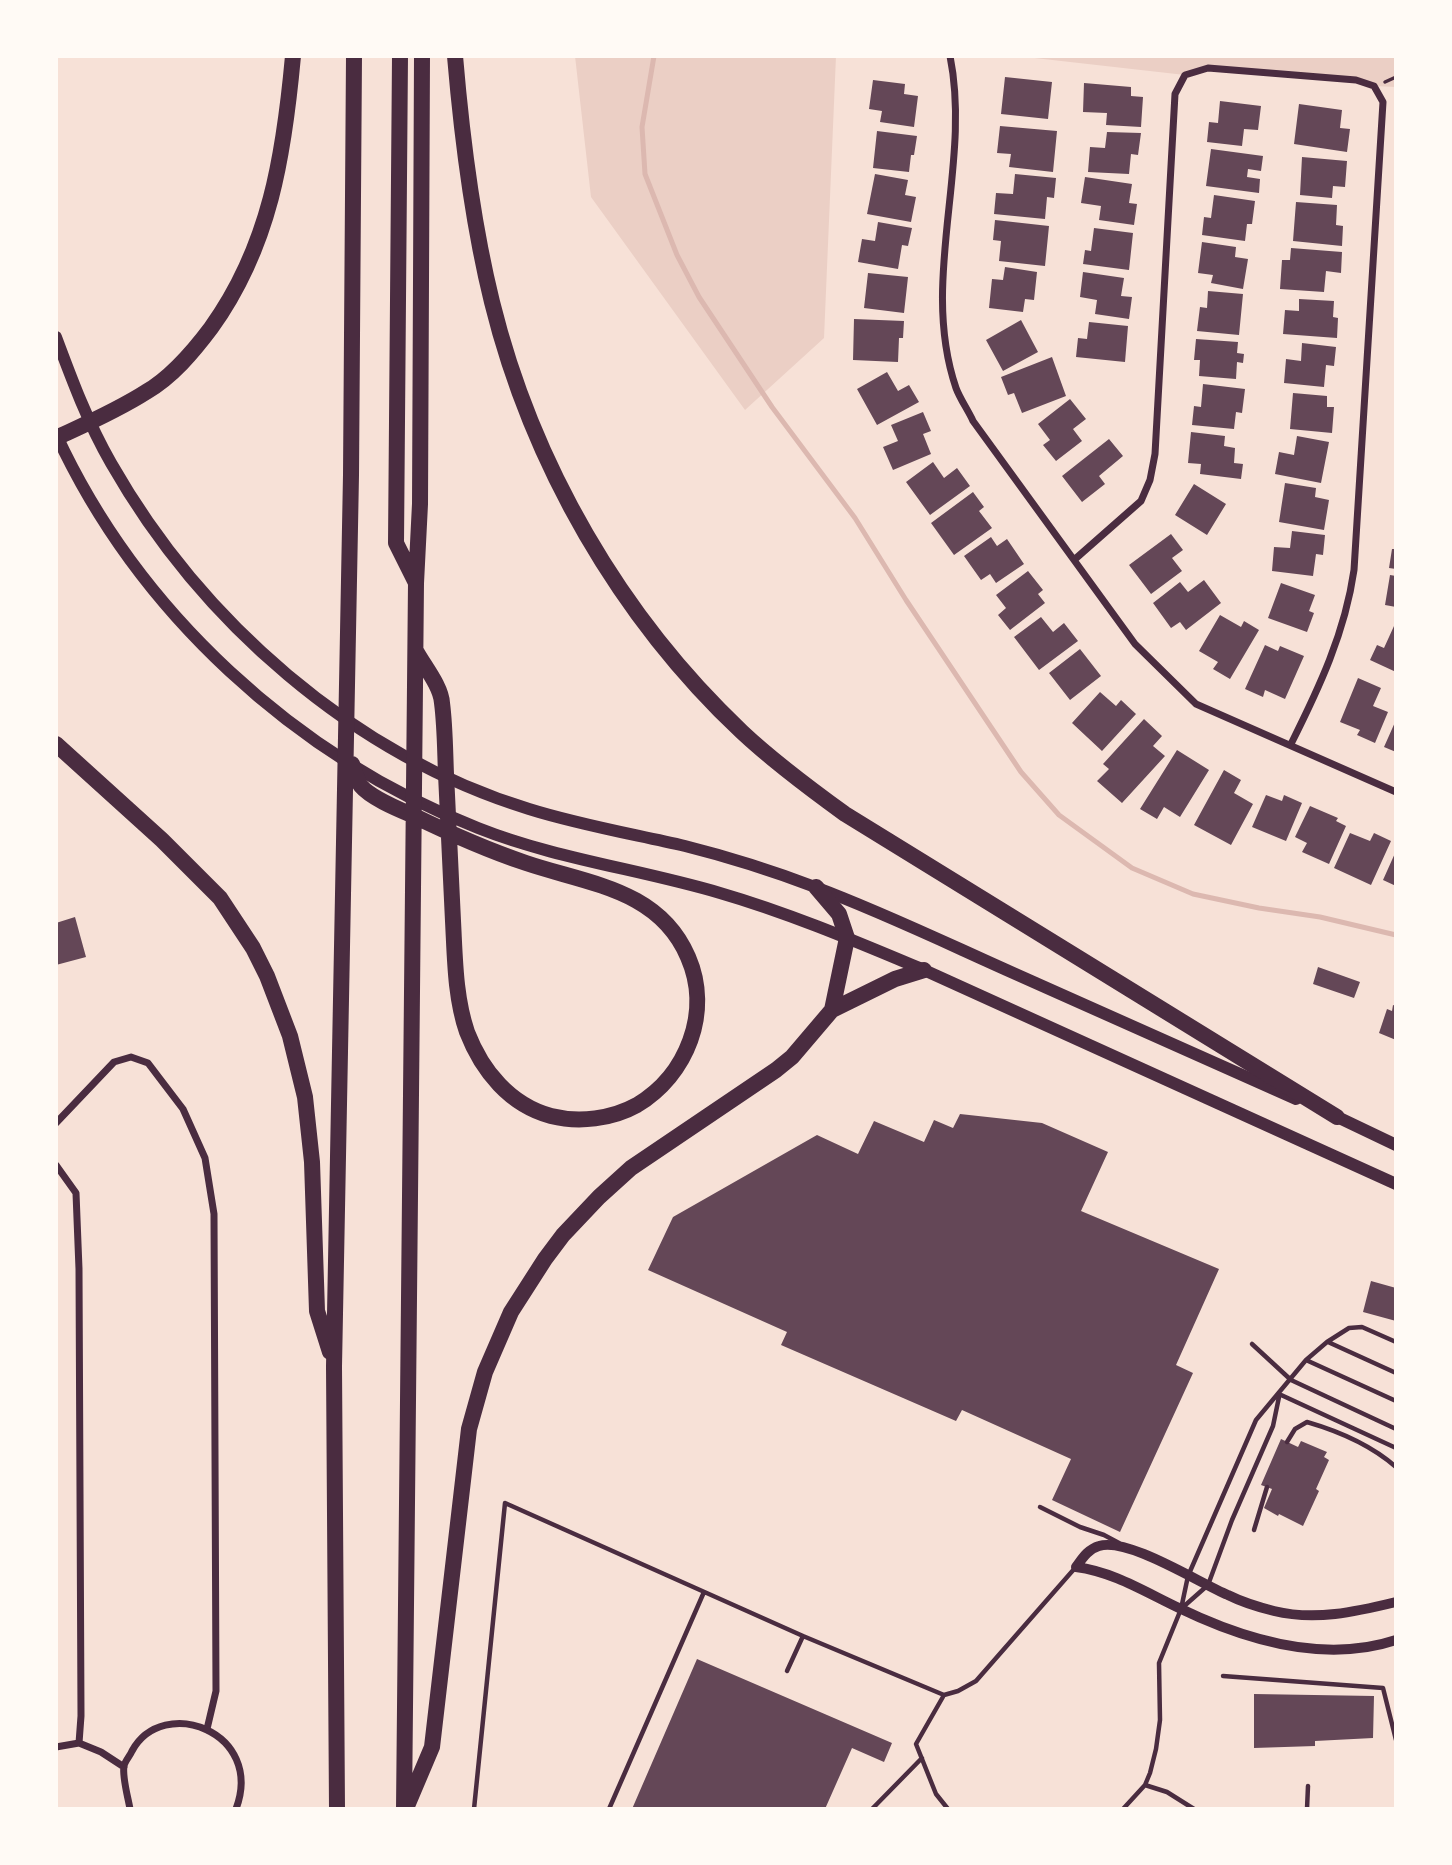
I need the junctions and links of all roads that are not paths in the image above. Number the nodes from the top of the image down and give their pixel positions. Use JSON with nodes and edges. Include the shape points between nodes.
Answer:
{"nodes":[{"id":1,"x":293,"y":56,"type":"edge"},
{"id":2,"x":354,"y":56,"type":"edge"},
{"id":3,"x":400,"y":56,"type":"edge"},
{"id":4,"x":422,"y":56,"type":"edge"},
{"id":5,"x":454,"y":56,"type":"edge"},
{"id":6,"x":950,"y":56,"type":"edge"},
{"id":7,"x":56,"y":337,"type":"edge"},
{"id":8,"x":90,"y":422,"type":"junction"},
{"id":9,"x":57,"y":437,"type":"edge"},
{"id":10,"x":1074,"y":560,"type":"junction"},
{"id":11,"x":416,"y":583,"type":"junction"},
{"id":12,"x":415,"y":648,"type":"junction"},
{"id":13,"x":56,"y":744,"type":"edge"},
{"id":14,"x":1292,"y":744,"type":"junction"},
{"id":15,"x":352,"y":764,"type":"junction"},
{"id":16,"x":1396,"y":792,"type":"edge"},
{"id":17,"x":816,"y":887,"type":"junction"},
{"id":18,"x":847,"y":939,"type":"junction"},
{"id":19,"x":924,"y":970,"type":"junction"},
{"id":20,"x":832,"y":1010,"type":"junction"},
{"id":21,"x":1337,"y":1117,"type":"junction"},
{"id":22,"x":56,"y":1123,"type":"edge"},
{"id":23,"x":1396,"y":1145,"type":"edge"},
{"id":24,"x":56,"y":1165,"type":"edge"},
{"id":25,"x":1396,"y":1184,"type":"edge"},
{"id":26,"x":1327,"y":1342,"type":"junction"},
{"id":27,"x":1396,"y":1342,"type":"edge"},
{"id":28,"x":1252,"y":1344,"type":"dead end"},
{"id":29,"x":1306,"y":1360,"type":"junction"},
{"id":30,"x":334,"y":1366,"type":"junction"},
{"id":31,"x":1396,"y":1373,"type":"edge"},
{"id":32,"x":1291,"y":1380,"type":"junction"},
{"id":33,"x":1279,"y":1394,"type":"junction"},
{"id":34,"x":1396,"y":1401,"type":"edge"},
{"id":35,"x":1396,"y":1429,"type":"edge"},
{"id":36,"x":1287,"y":1442,"type":"dead end"},
{"id":37,"x":1396,"y":1447,"type":"edge"},
{"id":38,"x":1396,"y":1466,"type":"edge"},
{"id":39,"x":1267,"y":1487,"type":"dead end"},
{"id":40,"x":1040,"y":1507,"type":"dead end"},
{"id":41,"x":1254,"y":1530,"type":"dead end"},
{"id":42,"x":1123,"y":1545,"type":"junction"},
{"id":43,"x":1076,"y":1567,"type":"junction"},
{"id":44,"x":1188,"y":1576,"type":"junction"},
{"id":45,"x":1208,"y":1586,"type":"junction"},
{"id":46,"x":704,"y":1592,"type":"junction"},
{"id":47,"x":1396,"y":1602,"type":"edge"},
{"id":48,"x":1181,"y":1609,"type":"junction"},
{"id":49,"x":803,"y":1636,"type":"junction"},
{"id":50,"x":1396,"y":1640,"type":"edge"},
{"id":51,"x":787,"y":1671,"type":"dead end"},
{"id":52,"x":1223,"y":1676,"type":"dead end"},
{"id":53,"x":944,"y":1695,"type":"junction"},
{"id":54,"x":207,"y":1728,"type":"junction"},
{"id":55,"x":1396,"y":1740,"type":"edge"},
{"id":56,"x":79,"y":1743,"type":"junction"},
{"id":57,"x":56,"y":1747,"type":"edge"},
{"id":58,"x":922,"y":1758,"type":"junction"},
{"id":59,"x":124,"y":1767,"type":"junction"},
{"id":60,"x":1145,"y":1785,"type":"junction"},
{"id":61,"x":1308,"y":1786,"type":"dead end"},
{"id":62,"x":130,"y":1809,"type":"edge"},
{"id":63,"x":236,"y":1809,"type":"edge"},
{"id":64,"x":337,"y":1809,"type":"edge"},
{"id":65,"x":405,"y":1809,"type":"edge"},
{"id":66,"x":474,"y":1809,"type":"edge"},
{"id":67,"x":609,"y":1809,"type":"edge"},
{"id":68,"x":872,"y":1809,"type":"edge"},
{"id":69,"x":948,"y":1809,"type":"edge"},
{"id":70,"x":1123,"y":1809,"type":"edge"},
{"id":71,"x":1194,"y":1809,"type":"edge"},
{"id":72,"x":1307,"y":1809,"type":"edge"}],
"edges":[{"from":1,"to":8,"type":"highway","via":[[278,174],[258,243],[230,301],[202,340],[169,374],[148,391]]},
{"from":2,"to":30,"type":"highway"},
{"from":3,"to":11,"type":"highway","via":[[396,543]]},
{"from":4,"to":11,"type":"highway"},
{"from":5,"to":21,"type":"highway","via":[[481,248],[519,389],[554,473],[593,546],[681,667],[742,732],[845,814]]},
{"from":6,"to":10,"type":"street","via":[[957,125],[942,294],[948,357],[956,389],[973,421]]},
{"from":7,"to":8,"type":"main road"},
{"from":8,"to":9,"type":"highway"},
{"from":8,"to":17,"type":"main road","via":[[164,545],[223,614],[304,688],[390,747],[434,771],[525,808],[732,859]]},
{"from":9,"to":15,"type":"main road","via":[[108,527],[195,638],[262,699]]},
{"from":10,"to":14,"type":"street","via":[[1135,644],[1196,704]]},
{"from":10,"to":14,"type":"street","via":[[1140,500],[1150,480],[1175,94],[1185,75],[1208,68],[1356,80],[1374,86],[1382,102],[1354,570],[1349,606],[1333,654]]},
{"from":11,"to":12,"type":"highway"},
{"from":12,"to":15,"type":"highway","via":[[442,699],[458,988],[468,1032],[488,1073],[522,1104],[564,1119],[610,1116],[630,1109],[667,1082],[689,1046],[697,1002],[689,958],[663,920],[612,888],[526,863],[439,828],[391,805],[360,786]]},
{"from":12,"to":65,"type":"highway"},
{"from":13,"to":30,"type":"highway","via":[[211,889],[238,923],[267,976],[290,1036],[305,1097],[317,1311]]},
{"from":14,"to":16,"type":"street"},
{"from":15,"to":18,"type":"main road","via":[[432,809],[525,845],[721,893]]},
{"from":17,"to":18,"type":"highway","via":[[839,914]]},
{"from":17,"to":21,"type":"main road"},
{"from":18,"to":19,"type":"main road"},
{"from":18,"to":20,"type":"highway"},
{"from":19,"to":20,"type":"highway"},
{"from":19,"to":25,"type":"main road"},
{"from":20,"to":65,"type":"highway","via":[[776,1070],[631,1168],[599,1197],[551,1251],[511,1312],[485,1373],[469,1429],[432,1747]]},
{"from":21,"to":23,"type":"main road"},
{"from":22,"to":54,"type":"street","via":[[114,1062],[131,1057],[148,1063],[183,1109],[205,1158],[214,1214],[216,1664],[216,1691]]},
{"from":24,"to":56,"type":"street","via":[[76,1193]]},
{"from":26,"to":27,"type":"lane","via":[[1356,1326]]},
{"from":26,"to":29,"type":"lane"},
{"from":26,"to":31,"type":"lane"},
{"from":28,"to":32,"type":"lane"},
{"from":29,"to":32,"type":"lane"},
{"from":29,"to":34,"type":"lane"},
{"from":30,"to":64,"type":"highway"},
{"from":32,"to":33,"type":"lane"},
{"from":32,"to":35,"type":"lane"},
{"from":33,"to":37,"type":"lane"},
{"from":33,"to":44,"type":"lane","via":[[1256,1420]]},
{"from":33,"to":45,"type":"lane","via":[[1273,1426]]},
{"from":36,"to":38,"type":"lane","via":[[1295,1429],[1307,1422],[1372,1449]]},
{"from":39,"to":41,"type":"lane"},
{"from":40,"to":42,"type":"lane"},
{"from":42,"to":43,"type":"street","via":[[1099,1545]]},
{"from":42,"to":44,"type":"street"},
{"from":43,"to":48,"type":"street","via":[[1110,1574]]},
{"from":43,"to":53,"type":"lane","via":[[976,1681]]},
{"from":44,"to":45,"type":"street"},
{"from":44,"to":48,"type":"lane"},
{"from":45,"to":47,"type":"street","via":[[1248,1604],[1300,1616],[1334,1615]]},
{"from":45,"to":48,"type":"lane"},
{"from":46,"to":49,"type":"lane"},
{"from":46,"to":66,"type":"lane","via":[[505,1503]]},
{"from":46,"to":67,"type":"lane"},
{"from":48,"to":50,"type":"street","via":[[1246,1637],[1278,1644],[1346,1649]]},
{"from":48,"to":60,"type":"lane","via":[[1159,1662],[1157,1749]]},
{"from":49,"to":51,"type":"lane"},
{"from":49,"to":53,"type":"lane"},
{"from":52,"to":55,"type":"lane","via":[[1383,1688]]},
{"from":53,"to":58,"type":"lane","via":[[916,1744]]},
{"from":54,"to":59,"type":"street","via":[[181,1723],[157,1729],[136,1744]]},
{"from":54,"to":63,"type":"street","via":[[228,1744],[240,1767],[242,1793]]},
{"from":56,"to":57,"type":"street"},
{"from":56,"to":59,"type":"street"},
{"from":58,"to":68,"type":"lane"},
{"from":58,"to":69,"type":"lane","via":[[936,1794]]},
{"from":59,"to":62,"type":"street"},
{"from":60,"to":70,"type":"lane"},
{"from":60,"to":71,"type":"lane"},
{"from":61,"to":72,"type":"lane"}]}
